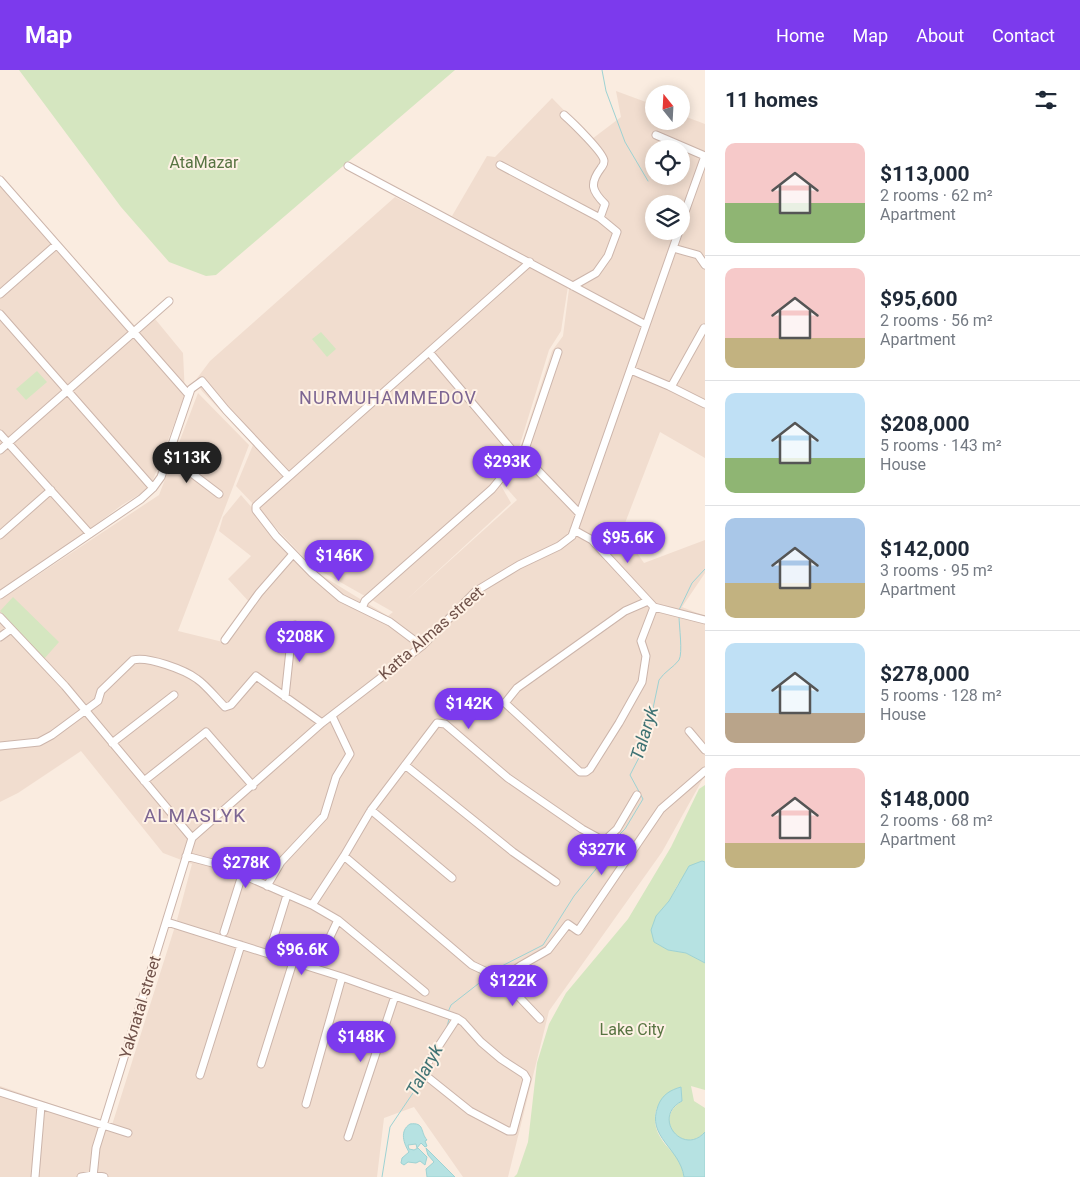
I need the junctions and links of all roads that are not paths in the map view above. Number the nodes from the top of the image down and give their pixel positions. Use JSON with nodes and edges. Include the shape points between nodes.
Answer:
{"nodes":[{"id":1,"x":564,"y":114,"type":"dead end"},
{"id":2,"x":656,"y":135,"type":"dead end"},
{"id":3,"x":705,"y":156,"type":"edge"},
{"id":4,"x":500,"y":165,"type":"dead end"},
{"id":5,"x":348,"y":166,"type":"dead end"},
{"id":6,"x":0,"y":180,"type":"edge"},
{"id":7,"x":690,"y":198,"type":"edge"},
{"id":8,"x":600,"y":218,"type":"junction"},
{"id":9,"x":675,"y":240,"type":"edge"},
{"id":10,"x":56,"y":245,"type":"junction"},
{"id":11,"x":672,"y":248,"type":"junction"},
{"id":12,"x":530,"y":262,"type":"junction"},
{"id":13,"x":705,"y":265,"type":"edge"},
{"id":14,"x":573,"y":286,"type":"junction"},
{"id":15,"x":0,"y":294,"type":"edge"},
{"id":16,"x":169,"y":301,"type":"dead end"},
{"id":17,"x":0,"y":314,"type":"edge"},
{"id":18,"x":646,"y":325,"type":"junction"},
{"id":19,"x":704,"y":328,"type":"dead end"},
{"id":20,"x":133,"y":332,"type":"junction"},
{"id":21,"x":429,"y":352,"type":"junction"},
{"id":22,"x":558,"y":352,"type":"dead end"},
{"id":23,"x":631,"y":370,"type":"junction"},
{"id":24,"x":672,"y":387,"type":"junction"},
{"id":25,"x":68,"y":391,"type":"junction"},
{"id":26,"x":189,"y":395,"type":"junction"},
{"id":27,"x":705,"y":404,"type":"edge"},
{"id":28,"x":0,"y":434,"type":"edge"},
{"id":29,"x":8,"y":443,"type":"junction"},
{"id":30,"x":0,"y":450,"type":"edge"},
{"id":31,"x":169,"y":456,"type":"junction"},
{"id":32,"x":521,"y":456,"type":"junction"},
{"id":33,"x":288,"y":476,"type":"junction"},
{"id":34,"x":153,"y":488,"type":"junction"},
{"id":35,"x":51,"y":490,"type":"junction"},
{"id":36,"x":219,"y":494,"type":"dead end"},
{"id":37,"x":579,"y":513,"type":"junction"},
{"id":38,"x":574,"y":530,"type":"junction"},
{"id":39,"x":90,"y":534,"type":"junction"},
{"id":40,"x":0,"y":535,"type":"edge"},
{"id":41,"x":293,"y":554,"type":"junction"},
{"id":42,"x":0,"y":595,"type":"edge"},
{"id":43,"x":651,"y":604,"type":"junction"},
{"id":44,"x":362,"y":608,"type":"junction"},
{"id":45,"x":0,"y":617,"type":"edge"},
{"id":46,"x":705,"y":620,"type":"edge"},
{"id":47,"x":295,"y":626,"type":"dead end"},
{"id":48,"x":11,"y":629,"type":"junction"},
{"id":49,"x":0,"y":637,"type":"edge"},
{"id":50,"x":225,"y":640,"type":"dead end"},
{"id":51,"x":422,"y":646,"type":"junction"},
{"id":52,"x":174,"y":695,"type":"dead end"},
{"id":53,"x":285,"y":696,"type":"junction"},
{"id":54,"x":84,"y":710,"type":"junction"},
{"id":55,"x":332,"y":716,"type":"junction"},
{"id":56,"x":322,"y":723,"type":"junction"},
{"id":57,"x":689,"y":731,"type":"dead end"},
{"id":58,"x":112,"y":743,"type":"junction"},
{"id":59,"x":0,"y":746,"type":"edge"},
{"id":60,"x":705,"y":750,"type":"edge"},
{"id":61,"x":405,"y":765,"type":"junction"},
{"id":62,"x":705,"y":771,"type":"edge"},
{"id":63,"x":144,"y":781,"type":"junction"},
{"id":64,"x":253,"y":786,"type":"junction"},
{"id":65,"x":637,"y":795,"type":"dead end"},
{"id":66,"x":371,"y":810,"type":"junction"},
{"id":67,"x":192,"y":838,"type":"junction"},
{"id":68,"x":186,"y":856,"type":"junction"},
{"id":69,"x":344,"y":856,"type":"junction"},
{"id":70,"x":242,"y":876,"type":"junction"},
{"id":71,"x":452,"y":878,"type":"dead end"},
{"id":72,"x":556,"y":882,"type":"dead end"},
{"id":73,"x":267,"y":886,"type":"junction"},
{"id":74,"x":286,"y":895,"type":"junction"},
{"id":75,"x":312,"y":906,"type":"junction"},
{"id":76,"x":338,"y":920,"type":"junction"},
{"id":77,"x":167,"y":922,"type":"junction"},
{"id":78,"x":224,"y":932,"type":"dead end"},
{"id":79,"x":273,"y":940,"type":"dead end"},
{"id":80,"x":241,"y":945,"type":"junction"},
{"id":81,"x":321,"y":956,"type":"dead end"},
{"id":82,"x":293,"y":962,"type":"junction"},
{"id":83,"x":342,"y":977,"type":"junction"},
{"id":84,"x":502,"y":979,"type":"junction"},
{"id":85,"x":425,"y":992,"type":"dead end"},
{"id":86,"x":394,"y":996,"type":"junction"},
{"id":87,"x":454,"y":1017,"type":"junction"},
{"id":88,"x":540,"y":1020,"type":"dead end"},
{"id":89,"x":261,"y":1064,"type":"dead end"},
{"id":90,"x":200,"y":1075,"type":"dead end"},
{"id":91,"x":0,"y":1092,"type":"edge"},
{"id":92,"x":306,"y":1104,"type":"dead end"},
{"id":93,"x":41,"y":1106,"type":"junction"},
{"id":94,"x":104,"y":1125,"type":"junction"},
{"id":95,"x":128,"y":1133,"type":"dead end"},
{"id":96,"x":348,"y":1137,"type":"dead end"},
{"id":97,"x":93,"y":1176,"type":"edge"},
{"id":98,"x":36,"y":1177,"type":"edge"},
{"id":99,"x":81,"y":1177,"type":"edge"},
{"id":100,"x":104,"y":1177,"type":"edge"}],
"edges":[{"from":1,"to":8,"type":"street","via":[[604,159],[592,181],[597,196],[606,204]]},
{"from":2,"to":3,"type":"street"},
{"from":3,"to":7,"type":"street"},
{"from":4,"to":8,"type":"street"},
{"from":5,"to":12,"type":"street"},
{"from":6,"to":10,"type":"street"},
{"from":8,"to":14,"type":"street","via":[[617,232],[608,256],[596,273]]},
{"from":9,"to":11,"type":"street","name":"Katta Almas street"},
{"from":10,"to":15,"type":"street"},
{"from":10,"to":20,"type":"street"},
{"from":11,"to":13,"type":"street","via":[[698,255]]},
{"from":11,"to":18,"type":"street","name":"Katta Almas street"},
{"from":12,"to":14,"type":"street"},
{"from":12,"to":21,"type":"street"},
{"from":14,"to":18,"type":"street"},
{"from":16,"to":20,"type":"street"},
{"from":17,"to":25,"type":"street"},
{"from":18,"to":23,"type":"street","name":"Katta Almas street"},
{"from":19,"to":24,"type":"street"},
{"from":20,"to":25,"type":"street"},
{"from":20,"to":26,"type":"street"},
{"from":21,"to":32,"type":"street"},
{"from":21,"to":33,"type":"street"},
{"from":22,"to":32,"type":"street"},
{"from":23,"to":24,"type":"street"},
{"from":23,"to":37,"type":"street","name":"Katta Almas street"},
{"from":24,"to":27,"type":"street"},
{"from":25,"to":29,"type":"street"},
{"from":25,"to":34,"type":"street"},
{"from":26,"to":31,"type":"street"},
{"from":26,"to":33,"type":"street","via":[[202,381]]},
{"from":28,"to":29,"type":"street"},
{"from":29,"to":30,"type":"street"},
{"from":29,"to":35,"type":"street"},
{"from":31,"to":34,"type":"street"},
{"from":31,"to":36,"type":"street"},
{"from":32,"to":37,"type":"street"},
{"from":32,"to":44,"type":"street","via":[[492,489],[365,601]]},
{"from":33,"to":41,"type":"street","via":[[256,506],[256,510]]},
{"from":34,"to":39,"type":"street"},
{"from":35,"to":39,"type":"street"},
{"from":35,"to":40,"type":"street"},
{"from":37,"to":38,"type":"street","name":"Katta Almas street"},
{"from":38,"to":43,"type":"street","via":[[592,540]]},
{"from":38,"to":51,"type":"street","name":"Katta Almas street","via":[[567,542],[519,565],[476,591]]},
{"from":39,"to":42,"type":"street"},
{"from":41,"to":44,"type":"street","via":[[341,598]]},
{"from":41,"to":50,"type":"street"},
{"from":43,"to":43,"type":"street","via":[[625,610],[517,688],[505,702],[580,772],[590,769],[642,682],[646,656],[641,641]]},
{"from":43,"to":46,"type":"street"},
{"from":44,"to":51,"type":"street","via":[[390,622]]},
{"from":45,"to":48,"type":"street"},
{"from":47,"to":53,"type":"street"},
{"from":48,"to":49,"type":"street"},
{"from":48,"to":54,"type":"street"},
{"from":51,"to":55,"type":"street","name":"Katta Almas street"},
{"from":52,"to":58,"type":"street"},
{"from":53,"to":54,"type":"street","via":[[256,676],[230,706],[225,707],[196,678],[158,661],[138,658],[102,691],[98,701]]},
{"from":53,"to":56,"type":"street"},
{"from":54,"to":58,"type":"street"},
{"from":54,"to":59,"type":"street","via":[[38,742]]},
{"from":55,"to":56,"type":"street","name":"Katta Almas street"},
{"from":55,"to":73,"type":"street","via":[[350,754],[336,776],[324,816],[281,862]]},
{"from":56,"to":64,"type":"street","name":"Katta Almas street"},
{"from":57,"to":60,"type":"street"},
{"from":58,"to":63,"type":"street"},
{"from":61,"to":65,"type":"street","via":[[437,723],[445,724],[508,778],[604,841],[617,829]]},
{"from":61,"to":66,"type":"street"},
{"from":61,"to":72,"type":"street","via":[[513,852]]},
{"from":62,"to":84,"type":"street","via":[[661,809],[578,930],[568,924],[548,950]]},
{"from":63,"to":64,"type":"street","via":[[206,732]]},
{"from":63,"to":67,"type":"street"},
{"from":64,"to":67,"type":"street","name":"Katta Almas street"},
{"from":66,"to":69,"type":"street"},
{"from":66,"to":71,"type":"street"},
{"from":67,"to":68,"type":"street","name":"Yakлatal street"},
{"from":68,"to":70,"type":"street","via":[[220,865]]},
{"from":68,"to":77,"type":"street","name":"Yakлatal street"},
{"from":69,"to":75,"type":"street"},
{"from":69,"to":84,"type":"street","via":[[472,965]]},
{"from":70,"to":73,"type":"street"},
{"from":70,"to":78,"type":"street"},
{"from":73,"to":74,"type":"street"},
{"from":74,"to":75,"type":"street"},
{"from":74,"to":79,"type":"street"},
{"from":75,"to":76,"type":"street"},
{"from":76,"to":81,"type":"street"},
{"from":76,"to":85,"type":"street"},
{"from":77,"to":80,"type":"street"},
{"from":77,"to":94,"type":"street","name":"Yakлatal street"},
{"from":80,"to":82,"type":"street"},
{"from":80,"to":90,"type":"street"},
{"from":82,"to":83,"type":"street"},
{"from":82,"to":89,"type":"street"},
{"from":83,"to":86,"type":"street"},
{"from":83,"to":92,"type":"street"},
{"from":84,"to":88,"type":"street"},
{"from":86,"to":87,"type":"street"},
{"from":86,"to":96,"type":"street"},
{"from":87,"to":87,"type":"street","via":[[527,1079],[513,1132],[470,1111],[425,1075],[427,1064]]},
{"from":91,"to":93,"type":"street"},
{"from":93,"to":94,"type":"street"},
{"from":93,"to":98,"type":"street"},
{"from":94,"to":95,"type":"street"},
{"from":94,"to":97,"type":"street","name":"Yakлatal street","via":[[95,1154]]},
{"from":97,"to":99,"type":"street"},
{"from":97,"to":100,"type":"street"}]}
